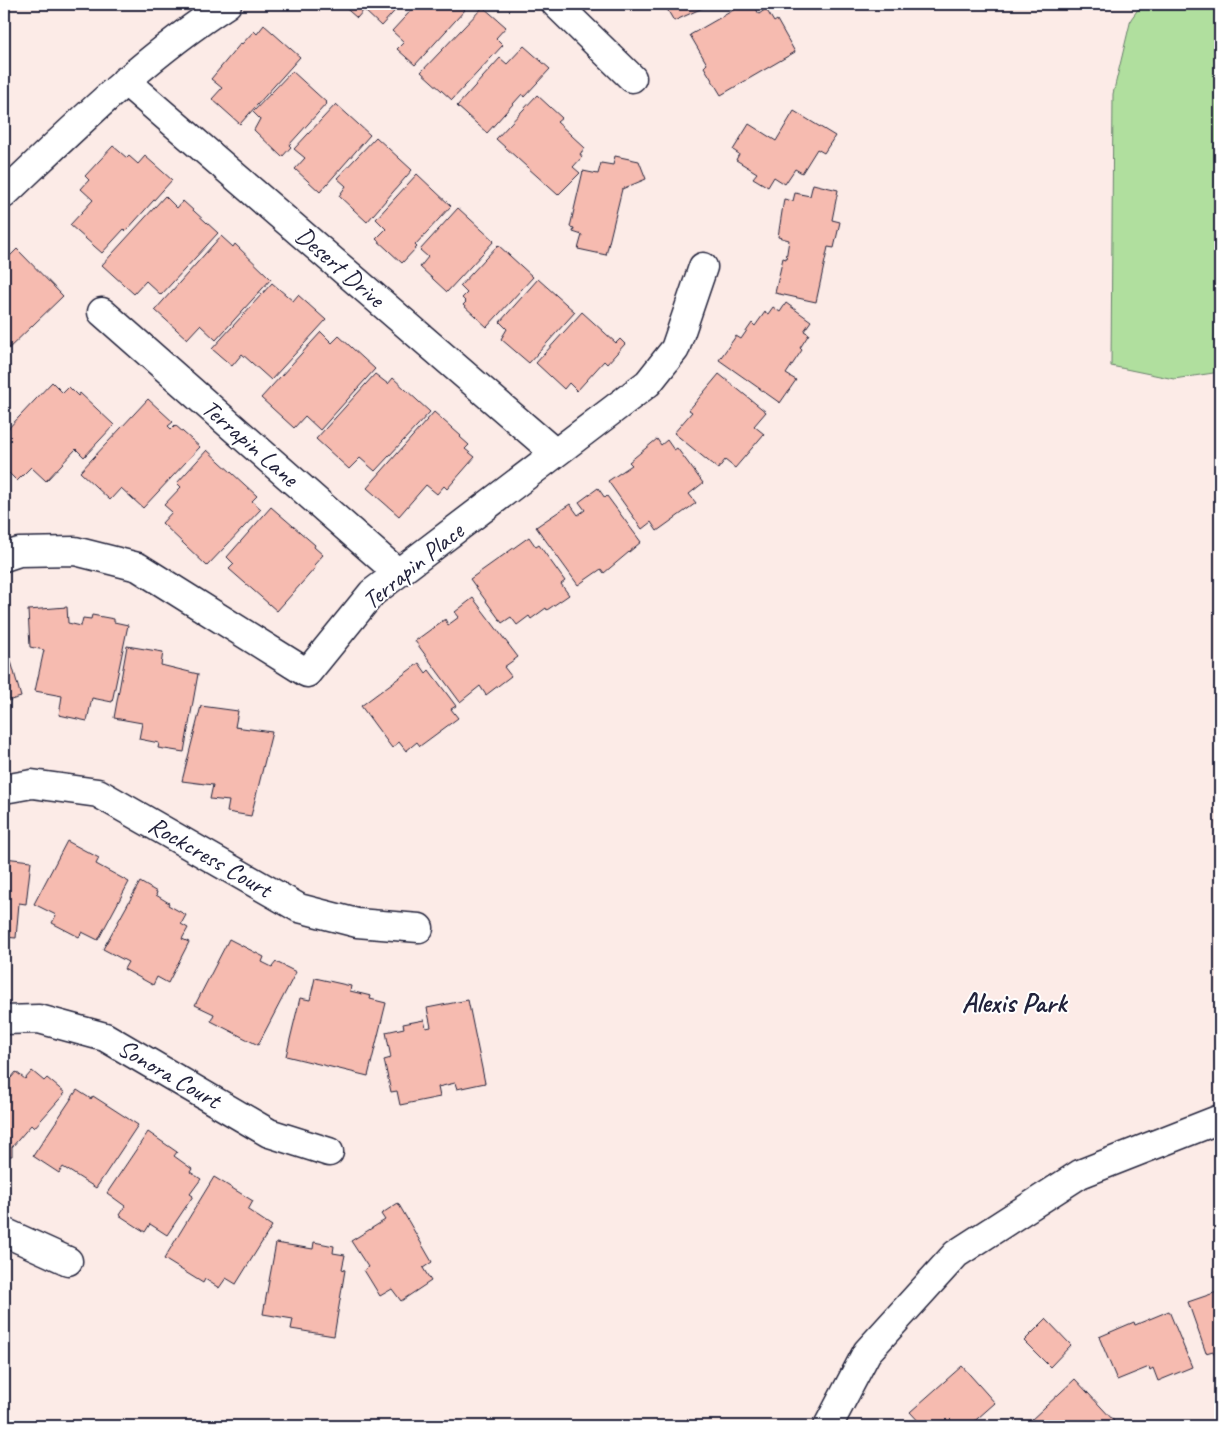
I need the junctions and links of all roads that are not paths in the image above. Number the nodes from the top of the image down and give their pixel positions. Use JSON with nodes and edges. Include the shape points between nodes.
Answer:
{"nodes":[{"id":1,"x":227,"y":4,"type":"edge"},
{"id":2,"x":556,"y":4,"type":"edge"},
{"id":3,"x":632,"y":78,"type":"dead end"},
{"id":4,"x":125,"y":81,"type":"junction"},
{"id":5,"x":4,"y":194,"type":"edge"},
{"id":6,"x":703,"y":267,"type":"dead end"},
{"id":7,"x":102,"y":312,"type":"dead end"},
{"id":8,"x":556,"y":454,"type":"junction"},
{"id":9,"x":4,"y":557,"type":"edge"},
{"id":10,"x":398,"y":573,"type":"junction"},
{"id":11,"x":4,"y":789,"type":"edge"},
{"id":12,"x":419,"y":928,"type":"dead end"},
{"id":13,"x":4,"y":1020,"type":"edge"},
{"id":14,"x":1220,"y":1119,"type":"edge"},
{"id":15,"x":329,"y":1152,"type":"dead end"},
{"id":16,"x":4,"y":1232,"type":"edge"},
{"id":17,"x":68,"y":1261,"type":"dead end"},
{"id":18,"x":828,"y":1426,"type":"edge"}],
"edges":[{"from":1,"to":4,"type":"street","via":[[186,30]]},
{"from":2,"to":3,"type":"street"},
{"from":4,"to":5,"type":"street"},
{"from":4,"to":8,"type":"street","name":"Desert Drive"},
{"from":6,"to":8,"type":"street","name":"Terrapin Place","via":[[675,349],[664,363],[648,383]]},
{"from":7,"to":10,"type":"street","name":"Terrapin Lane"},
{"from":8,"to":10,"type":"street","name":"Terrapin Place"},
{"from":9,"to":10,"type":"street","name":"Terrapin Place","via":[[19,552],[75,552],[138,567],[307,673],[372,593]]},
{"from":11,"to":12,"type":"street","name":"Rockcress Court","via":[[32,784],[98,793],[299,908],[357,923]]},
{"from":13,"to":15,"type":"street","name":"Sonora Court","via":[[40,1019],[105,1037],[269,1133]]},
{"from":14,"to":18,"type":"street","via":[[1080,1174],[956,1254],[867,1352]]},
{"from":16,"to":17,"type":"street"}]}
